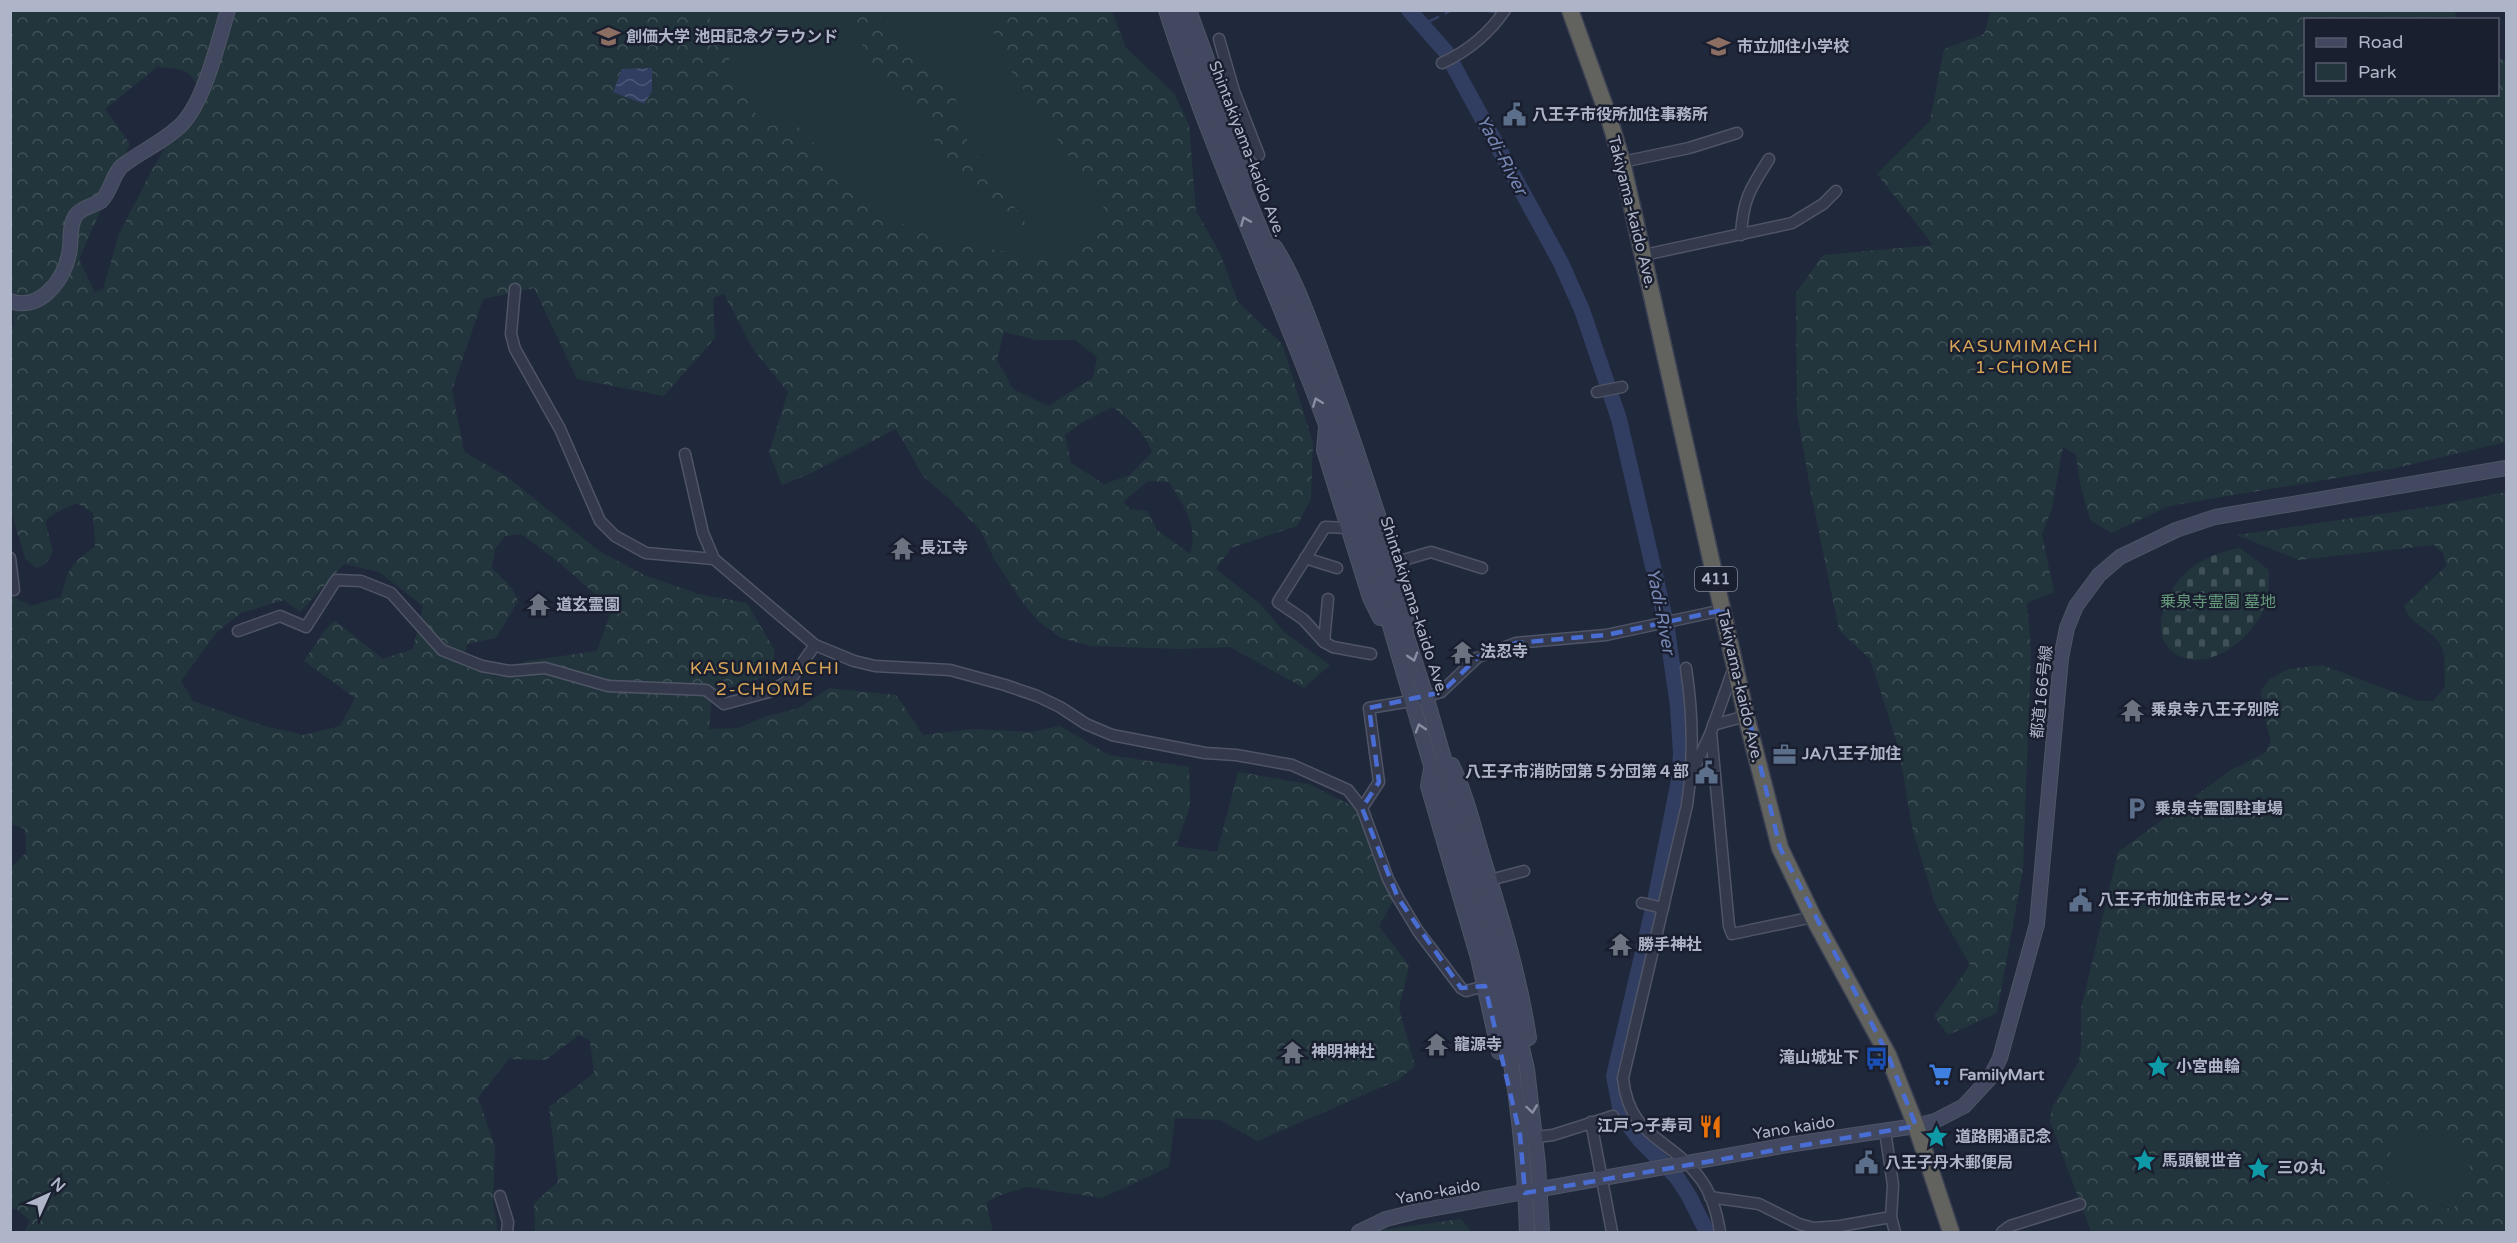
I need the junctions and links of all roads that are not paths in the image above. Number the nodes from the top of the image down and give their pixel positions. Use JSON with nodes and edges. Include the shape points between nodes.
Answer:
{"nodes":[{"id":1,"x":228,"y":10,"type":"edge"},
{"id":2,"x":1166,"y":10,"type":"edge"},
{"id":3,"x":1177,"y":10,"type":"edge"},
{"id":4,"x":1189,"y":10,"type":"edge"},
{"id":5,"x":1505,"y":10,"type":"edge"},
{"id":6,"x":1570,"y":10,"type":"edge"},
{"id":7,"x":1219,"y":39,"type":"dead end"},
{"id":8,"x":1443,"y":63,"type":"dead end"},
{"id":9,"x":1242,"y":110,"type":"junction"},
{"id":10,"x":1228,"y":121,"type":"junction"},
{"id":11,"x":1737,"y":133,"type":"dead end"},
{"id":12,"x":1259,"y":155,"type":"dead end"},
{"id":13,"x":1769,"y":159,"type":"dead end"},
{"id":14,"x":1622,"y":162,"type":"junction"},
{"id":15,"x":1244,"y":189,"type":"junction"},
{"id":16,"x":1836,"y":191,"type":"dead end"},
{"id":17,"x":1254,"y":212,"type":"junction"},
{"id":18,"x":1741,"y":235,"type":"junction"},
{"id":19,"x":1644,"y":255,"type":"junction"},
{"id":20,"x":514,"y":289,"type":"dead end"},
{"id":21,"x":10,"y":301,"type":"edge"},
{"id":22,"x":1620,"y":388,"type":"dead end"},
{"id":23,"x":1599,"y":392,"type":"dead end"},
{"id":24,"x":1326,"y":428,"type":"junction"},
{"id":25,"x":684,"y":454,"type":"dead end"},
{"id":26,"x":2506,"y":468,"type":"edge"},
{"id":27,"x":1349,"y":528,"type":"junction"},
{"id":28,"x":10,"y":558,"type":"edge"},
{"id":29,"x":1305,"y":558,"type":"junction"},
{"id":30,"x":714,"y":559,"type":"junction"},
{"id":31,"x":1394,"y":563,"type":"junction"},
{"id":32,"x":1336,"y":568,"type":"dead end"},
{"id":33,"x":1482,"y":568,"type":"dead end"},
{"id":34,"x":14,"y":590,"type":"dead end"},
{"id":35,"x":1328,"y":599,"type":"dead end"},
{"id":36,"x":1723,"y":610,"type":"junction"},
{"id":37,"x":238,"y":631,"type":"dead end"},
{"id":38,"x":1407,"y":635,"type":"junction"},
{"id":39,"x":1324,"y":642,"type":"junction"},
{"id":40,"x":815,"y":645,"type":"junction"},
{"id":41,"x":1397,"y":652,"type":"junction"},
{"id":42,"x":1371,"y":654,"type":"dead end"},
{"id":43,"x":1736,"y":663,"type":"junction"},
{"id":44,"x":1686,"y":668,"type":"dead end"},
{"id":45,"x":1426,"y":696,"type":"junction"},
{"id":46,"x":1412,"y":701,"type":"junction"},
{"id":47,"x":1746,"y":716,"type":"junction"},
{"id":48,"x":1712,"y":728,"type":"junction"},
{"id":49,"x":1437,"y":734,"type":"junction"},
{"id":50,"x":1431,"y":766,"type":"junction"},
{"id":51,"x":1692,"y":774,"type":"junction"},
{"id":52,"x":1362,"y":808,"type":"junction"},
{"id":53,"x":1524,"y":871,"type":"dead end"},
{"id":54,"x":1490,"y":880,"type":"junction"},
{"id":55,"x":1645,"y":904,"type":"dead end"},
{"id":56,"x":1661,"y":907,"type":"junction"},
{"id":57,"x":1813,"y":917,"type":"junction"},
{"id":58,"x":1485,"y":986,"type":"junction"},
{"id":59,"x":1527,"y":1069,"type":"junction"},
{"id":60,"x":1613,"y":1116,"type":"dead end"},
{"id":61,"x":1591,"y":1122,"type":"junction"},
{"id":62,"x":1916,"y":1126,"type":"junction"},
{"id":63,"x":1885,"y":1131,"type":"junction"},
{"id":64,"x":1520,"y":1135,"type":"junction"},
{"id":65,"x":1536,"y":1137,"type":"junction"},
{"id":66,"x":1682,"y":1163,"type":"junction"},
{"id":67,"x":1602,"y":1179,"type":"junction"},
{"id":68,"x":1540,"y":1190,"type":"junction"},
{"id":69,"x":1525,"y":1193,"type":"junction"},
{"id":70,"x":500,"y":1196,"type":"dead end"},
{"id":71,"x":1710,"y":1197,"type":"junction"},
{"id":72,"x":2079,"y":1204,"type":"dead end"},
{"id":73,"x":1892,"y":1217,"type":"junction"},
{"id":74,"x":1840,"y":1229,"type":"edge"},
{"id":75,"x":507,"y":1233,"type":"edge"},
{"id":76,"x":1359,"y":1233,"type":"edge"},
{"id":77,"x":1527,"y":1233,"type":"edge"},
{"id":78,"x":1542,"y":1233,"type":"edge"},
{"id":79,"x":1612,"y":1233,"type":"edge"},
{"id":80,"x":1720,"y":1233,"type":"edge"},
{"id":81,"x":1895,"y":1233,"type":"edge"},
{"id":82,"x":1951,"y":1233,"type":"edge"},
{"id":83,"x":2002,"y":1233,"type":"edge"}],
"edges":[{"from":1,"to":21,"type":"main road","via":[[216,52],[190,114],[173,132],[121,167],[100,202],[78,212],[73,220],[64,271],[44,296],[32,304]]},
{"from":24,"to":2,"type":"main road","name":"Shintakiyama-kaido Ave.","one_way":true},
{"from":3,"to":15,"type":"main road","name":"Shintakiyama-kaido Ave."},
{"from":4,"to":10,"type":"main road"},
{"from":5,"to":8,"type":"street","via":[[1493,28]]},
{"from":6,"to":14,"type":"highway","name":"Takiyama-kaido Ave.","number":"411"},
{"from":7,"to":9,"type":"street"},
{"from":9,"to":10,"type":"street"},
{"from":9,"to":12,"type":"street"},
{"from":10,"to":15,"type":"main road","via":[[1243,158]]},
{"from":11,"to":14,"type":"street"},
{"from":13,"to":18,"type":"street","via":[[1743,207]]},
{"from":14,"to":19,"type":"highway","name":"Takiyama-kaido Ave.","number":"411"},
{"from":15,"to":17,"type":"main road","name":"Shintakiyama-kaido Ave."},
{"from":16,"to":18,"type":"street","via":[[1792,223]]},
{"from":17,"to":31,"type":"main road","via":[[1301,297],[1354,439]]},
{"from":17,"to":38,"type":"main road","name":"Shintakiyama-kaido Ave.","via":[[1339,426]]},
{"from":18,"to":19,"type":"street"},
{"from":19,"to":36,"type":"highway","name":"Takiyama-kaido Ave.","number":"411"},
{"from":20,"to":30,"type":"street","via":[[514,349],[560,429],[600,521],[615,536],[646,553]]},
{"from":22,"to":23,"type":"street"},
{"from":24,"to":27,"type":"main road","via":[[1323,450]]},
{"from":24,"to":41,"type":"main road","name":"Shintakiyama-kaido Ave.","via":[[1368,550]]},
{"from":25,"to":30,"type":"street","via":[[703,533]]},
{"from":26,"to":62,"type":"main road","name":"都道166号線","via":[[2215,517],[2139,546],[2099,575],[2076,606],[2064,640],[2037,924],[2000,1058],[1990,1078],[1964,1106]]},
{"from":27,"to":29,"type":"street","via":[[1325,528]]},
{"from":27,"to":41,"type":"main road","via":[[1370,598]]},
{"from":28,"to":34,"type":"street"},
{"from":29,"to":32,"type":"street"},
{"from":29,"to":39,"type":"street","via":[[1278,602],[1303,619]]},
{"from":30,"to":40,"type":"street"},
{"from":31,"to":33,"type":"street","via":[[1431,552]]},
{"from":31,"to":38,"type":"main road","via":[[1407,606]]},
{"from":35,"to":39,"type":"street"},
{"from":36,"to":43,"type":"highway","name":"Takiyama-kaido Ave.","number":"411"},
{"from":36,"to":45,"type":"street","via":[[1606,635],[1516,643],[1478,657],[1441,692]]},
{"from":37,"to":40,"type":"street","via":[[280,616],[306,627],[336,580],[361,580],[391,594],[442,650],[482,666],[510,670],[544,668],[608,687],[706,690],[724,704],[770,692],[791,679]]},
{"from":38,"to":45,"type":"main road","name":"Shintakiyama-kaido Ave.","one_way":true},
{"from":39,"to":42,"type":"street","via":[[1333,648]]},
{"from":40,"to":52,"type":"street","via":[[875,666],[950,670],[1005,685],[1037,696],[1112,735],[1293,765],[1348,790]]},
{"from":41,"to":46,"type":"main road","name":"Shintakiyama-kaido Ave."},
{"from":43,"to":47,"type":"highway","name":"Takiyama-kaido Ave.","number":"411"},
{"from":43,"to":48,"type":"street"},
{"from":44,"to":51,"type":"street","via":[[1692,718]]},
{"from":45,"to":46,"type":"street"},
{"from":45,"to":49,"type":"main road","name":"Shintakiyama-kaido Ave."},
{"from":50,"to":46,"type":"main road","name":"Shintakiyama-kaido Ave.","one_way":true},
{"from":46,"to":52,"type":"street","via":[[1369,708],[1379,782]]},
{"from":47,"to":48,"type":"street"},
{"from":47,"to":57,"type":"highway","name":"Takiyama-kaido Ave.","number":"411","via":[[1780,848]]},
{"from":48,"to":51,"type":"street"},
{"from":48,"to":57,"type":"street","via":[[1732,934]]},
{"from":49,"to":54,"type":"main road","via":[[1461,783]]},
{"from":49,"to":59,"type":"main road","name":"Shintakiyama-kaido Ave.","via":[[1501,959]]},
{"from":50,"to":58,"type":"main road","via":[[1428,786]]},
{"from":50,"to":64,"type":"main road","name":"Shintakiyama-kaido Ave.","via":[[1492,968]]},
{"from":51,"to":56,"type":"street"},
{"from":52,"to":58,"type":"street","via":[[1388,879],[1418,931],[1461,988],[1466,991]]},
{"from":53,"to":54,"type":"street"},
{"from":54,"to":59,"type":"main road","via":[[1529,1036]]},
{"from":55,"to":56,"type":"street"},
{"from":56,"to":66,"type":"street","via":[[1623,1078],[1624,1092],[1645,1130]]},
{"from":57,"to":62,"type":"highway","name":"Takiyama-kaido Ave.","number":"411","via":[[1888,1055]]},
{"from":58,"to":64,"type":"main road","via":[[1505,1086]]},
{"from":59,"to":65,"type":"main road","name":"Shintakiyama-kaido Ave.","one_way":true},
{"from":60,"to":61,"type":"street"},
{"from":61,"to":65,"type":"street"},
{"from":61,"to":67,"type":"street"},
{"from":62,"to":63,"type":"main road","name":"Yano kaido"},
{"from":62,"to":82,"type":"highway","name":"Takiyama-kaido Ave.","number":"411"},
{"from":63,"to":66,"type":"main road","name":"Yano kaido"},
{"from":63,"to":73,"type":"street","via":[[1893,1185]]},
{"from":64,"to":69,"type":"main road","name":"Shintakiyama-kaido Ave."},
{"from":65,"to":68,"type":"main road","name":"Shintakiyama-kaido Ave."},
{"from":66,"to":67,"type":"main road","name":"Yano kaido"},
{"from":66,"to":71,"type":"street","via":[[1698,1175]]},
{"from":67,"to":68,"type":"main road"},
{"from":67,"to":79,"type":"street"},
{"from":68,"to":69,"type":"main road"},
{"from":68,"to":78,"type":"main road","name":"Shintakiyama-kaido Ave."},
{"from":69,"to":76,"type":"main road","name":"Yano-kaido","via":[[1401,1215]]},
{"from":69,"to":77,"type":"main road","name":"Shintakiyama-kaido Ave."},
{"from":70,"to":75,"type":"street","via":[[508,1222]]},
{"from":71,"to":74,"type":"street","via":[[1759,1204],[1807,1226]]},
{"from":71,"to":80,"type":"street"},
{"from":72,"to":83,"type":"street","via":[[2010,1226]]},
{"from":73,"to":74,"type":"street"},
{"from":73,"to":81,"type":"street"}]}
